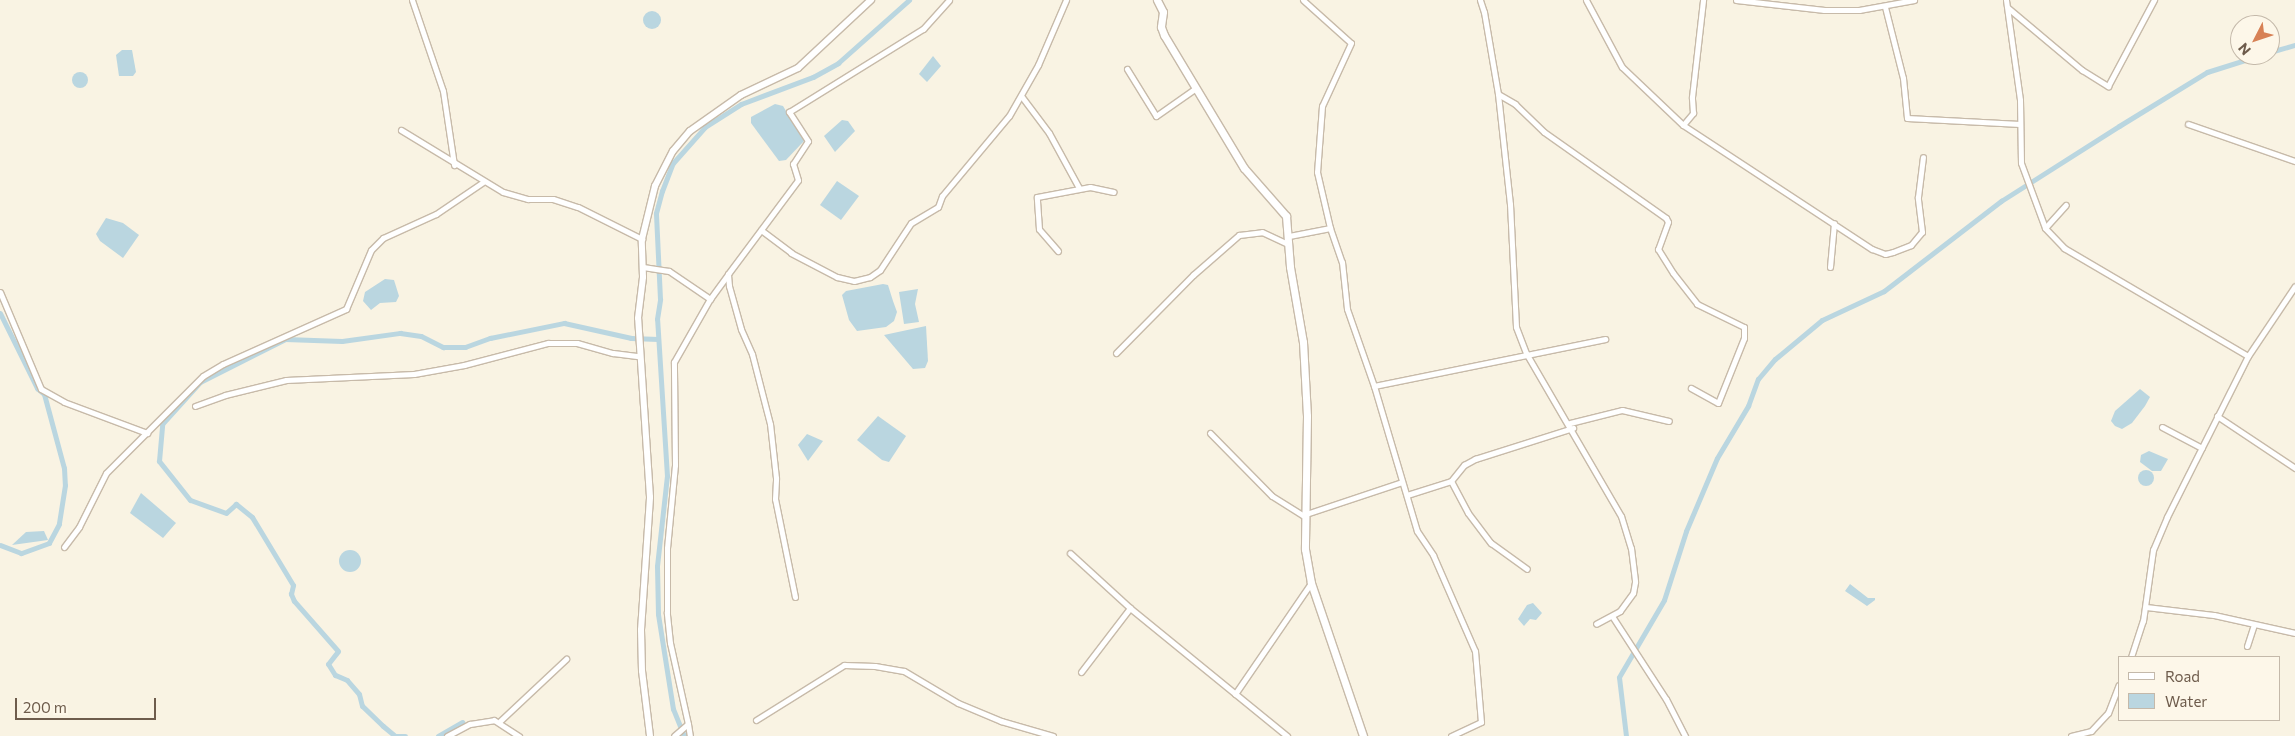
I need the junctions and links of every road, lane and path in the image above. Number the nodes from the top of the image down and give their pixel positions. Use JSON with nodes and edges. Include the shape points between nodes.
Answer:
{"nodes":[{"id":1,"x":412,"y":0,"type":"edge"},
{"id":2,"x":871,"y":0,"type":"edge"},
{"id":3,"x":949,"y":0,"type":"edge"},
{"id":4,"x":1066,"y":0,"type":"edge"},
{"id":5,"x":1157,"y":0,"type":"edge"},
{"id":6,"x":1303,"y":0,"type":"edge"},
{"id":7,"x":1480,"y":0,"type":"edge"},
{"id":8,"x":1586,"y":0,"type":"edge"},
{"id":9,"x":1703,"y":0,"type":"edge"},
{"id":10,"x":1736,"y":0,"type":"edge"},
{"id":11,"x":1914,"y":0,"type":"edge"},
{"id":12,"x":2006,"y":0,"type":"edge"},
{"id":13,"x":2154,"y":0,"type":"edge"},
{"id":14,"x":1885,"y":7,"type":"junction"},
{"id":15,"x":2008,"y":8,"type":"junction"},
{"id":16,"x":1127,"y":69,"type":"dead end"},
{"id":17,"x":1196,"y":88,"type":"junction"},
{"id":18,"x":1498,"y":94,"type":"junction"},
{"id":19,"x":1022,"y":97,"type":"junction"},
{"id":20,"x":2020,"y":124,"type":"junction"},
{"id":21,"x":2188,"y":124,"type":"dead end"},
{"id":22,"x":1683,"y":125,"type":"junction"},
{"id":23,"x":401,"y":130,"type":"dead end"},
{"id":24,"x":1923,"y":157,"type":"dead end"},
{"id":25,"x":2295,"y":161,"type":"edge"},
{"id":26,"x":454,"y":165,"type":"junction"},
{"id":27,"x":483,"y":182,"type":"junction"},
{"id":28,"x":1079,"y":188,"type":"junction"},
{"id":29,"x":1113,"y":192,"type":"dead end"},
{"id":30,"x":2066,"y":205,"type":"dead end"},
{"id":31,"x":1834,"y":223,"type":"junction"},
{"id":32,"x":1330,"y":228,"type":"junction"},
{"id":33,"x":2045,"y":228,"type":"junction"},
{"id":34,"x":761,"y":230,"type":"junction"},
{"id":35,"x":642,"y":239,"type":"junction"},
{"id":36,"x":1288,"y":240,"type":"junction"},
{"id":37,"x":1058,"y":251,"type":"dead end"},
{"id":38,"x":643,"y":267,"type":"junction"},
{"id":39,"x":1830,"y":267,"type":"dead end"},
{"id":40,"x":728,"y":274,"type":"junction"},
{"id":41,"x":2295,"y":286,"type":"edge"},
{"id":42,"x":0,"y":292,"type":"edge"},
{"id":43,"x":710,"y":298,"type":"junction"},
{"id":44,"x":1605,"y":339,"type":"dead end"},
{"id":45,"x":1116,"y":353,"type":"dead end"},
{"id":46,"x":1526,"y":353,"type":"junction"},
{"id":47,"x":639,"y":354,"type":"junction"},
{"id":48,"x":2248,"y":356,"type":"junction"},
{"id":49,"x":1374,"y":386,"type":"junction"},
{"id":50,"x":1690,"y":388,"type":"dead end"},
{"id":51,"x":195,"y":406,"type":"dead end"},
{"id":52,"x":2217,"y":416,"type":"junction"},
{"id":53,"x":1669,"y":421,"type":"dead end"},
{"id":54,"x":1570,"y":423,"type":"junction"},
{"id":55,"x":1573,"y":428,"type":"junction"},
{"id":56,"x":2162,"y":428,"type":"dead end"},
{"id":57,"x":148,"y":433,"type":"junction"},
{"id":58,"x":1210,"y":433,"type":"dead end"},
{"id":59,"x":2202,"y":448,"type":"junction"},
{"id":60,"x":2295,"y":468,"type":"edge"},
{"id":61,"x":1451,"y":481,"type":"junction"},
{"id":62,"x":1402,"y":482,"type":"junction"},
{"id":63,"x":1407,"y":495,"type":"junction"},
{"id":64,"x":1303,"y":515,"type":"junction"},
{"id":65,"x":64,"y":548,"type":"dead end"},
{"id":66,"x":1070,"y":553,"type":"dead end"},
{"id":67,"x":1527,"y":569,"type":"dead end"},
{"id":68,"x":1311,"y":583,"type":"junction"},
{"id":69,"x":795,"y":597,"type":"dead end"},
{"id":70,"x":2146,"y":607,"type":"junction"},
{"id":71,"x":1130,"y":608,"type":"junction"},
{"id":72,"x":1612,"y":616,"type":"junction"},
{"id":73,"x":1596,"y":624,"type":"dead end"},
{"id":74,"x":2254,"y":625,"type":"junction"},
{"id":75,"x":2295,"y":633,"type":"edge"},
{"id":76,"x":2247,"y":646,"type":"dead end"},
{"id":77,"x":2132,"y":656,"type":"edge"},
{"id":78,"x":566,"y":659,"type":"dead end"},
{"id":79,"x":1081,"y":672,"type":"dead end"},
{"id":80,"x":2118,"y":688,"type":"edge"},
{"id":81,"x":1234,"y":694,"type":"junction"},
{"id":82,"x":756,"y":720,"type":"dead end"},
{"id":83,"x":500,"y":721,"type":"junction"},
{"id":84,"x":686,"y":726,"type":"junction"},
{"id":85,"x":2086,"y":734,"type":"edge"},
{"id":86,"x":447,"y":736,"type":"edge"},
{"id":87,"x":519,"y":736,"type":"edge"},
{"id":88,"x":650,"y":736,"type":"edge"},
{"id":89,"x":674,"y":736,"type":"edge"},
{"id":90,"x":690,"y":736,"type":"edge"},
{"id":91,"x":1053,"y":736,"type":"edge"},
{"id":92,"x":1287,"y":736,"type":"edge"},
{"id":93,"x":1363,"y":736,"type":"edge"},
{"id":94,"x":1451,"y":736,"type":"edge"},
{"id":95,"x":1685,"y":736,"type":"edge"},
{"id":96,"x":2071,"y":736,"type":"edge"}],
"edges":[{"from":1,"to":26,"type":"street","via":[[443,91]]},
{"from":2,"to":35,"type":"street","via":[[798,68],[741,95],[690,131],[673,151],[655,186]]},
{"from":3,"to":34,"type":"street","via":[[923,29],[789,112],[808,142],[793,164],[798,180]]},
{"from":4,"to":19,"type":"street"},
{"from":5,"to":17,"type":"main road","via":[[1164,12],[1161,27]]},
{"from":6,"to":32,"type":"street","via":[[1352,43],[1322,106],[1317,172]]},
{"from":7,"to":18,"type":"street"},
{"from":8,"to":22,"type":"street","via":[[1622,67]]},
{"from":9,"to":22,"type":"street","via":[[1693,113]]},
{"from":10,"to":14,"type":"street","via":[[1824,10]]},
{"from":11,"to":14,"type":"street"},
{"from":12,"to":15,"type":"street"},
{"from":13,"to":15,"type":"street","via":[[2108,86],[2082,70]]},
{"from":14,"to":20,"type":"street","via":[[1903,78],[1907,118]]},
{"from":15,"to":20,"type":"street"},
{"from":16,"to":17,"type":"street","via":[[1156,116]]},
{"from":17,"to":36,"type":"main road","via":[[1244,168],[1286,216]]},
{"from":18,"to":46,"type":"street","via":[[1510,204],[1516,326]]},
{"from":18,"to":50,"type":"street","via":[[1544,132],[1666,218],[1668,222],[1658,248],[1673,272],[1697,304],[1744,327],[1744,338],[1718,404]]},
{"from":19,"to":28,"type":"street","via":[[1049,133]]},
{"from":19,"to":34,"type":"street","via":[[942,196],[938,206],[911,223],[880,270],[870,277],[854,281],[837,277],[791,253]]},
{"from":20,"to":33,"type":"street","via":[[2021,163]]},
{"from":21,"to":25,"type":"street"},
{"from":22,"to":31,"type":"street"},
{"from":23,"to":26,"type":"street"},
{"from":24,"to":31,"type":"street","via":[[1918,197],[1923,221],[1917,241],[1885,254]]},
{"from":26,"to":27,"type":"street"},
{"from":27,"to":35,"type":"street","via":[[528,199],[552,199],[578,207]]},
{"from":27,"to":57,"type":"street","via":[[436,214],[384,238],[372,250],[346,309],[216,368],[183,394]]},
{"from":28,"to":29,"type":"street"},
{"from":28,"to":37,"type":"street","via":[[1074,192],[1064,191],[1036,198],[1038,229]]},
{"from":30,"to":33,"type":"street"},
{"from":31,"to":39,"type":"street"},
{"from":32,"to":36,"type":"street"},
{"from":32,"to":49,"type":"street","via":[[1342,262],[1347,309]]},
{"from":33,"to":48,"type":"street","via":[[2064,248]]},
{"from":34,"to":40,"type":"street"},
{"from":35,"to":38,"type":"street"},
{"from":36,"to":45,"type":"street","via":[[1262,232],[1239,235],[1193,275]]},
{"from":36,"to":64,"type":"main road","via":[[1303,342],[1308,460]]},
{"from":38,"to":43,"type":"street","via":[[669,272]]},
{"from":38,"to":47,"type":"street"},
{"from":40,"to":43,"type":"street"},
{"from":40,"to":69,"type":"street","via":[[736,312],[752,354],[770,424],[775,499]]},
{"from":41,"to":48,"type":"street"},
{"from":42,"to":57,"type":"street","via":[[41,389],[64,402]]},
{"from":43,"to":84,"type":"street","via":[[674,362],[675,465],[666,548],[667,612]]},
{"from":44,"to":46,"type":"street"},
{"from":46,"to":49,"type":"street"},
{"from":46,"to":54,"type":"street"},
{"from":47,"to":51,"type":"street","via":[[613,353],[577,343],[548,343],[464,365],[414,374],[286,380]]},
{"from":47,"to":88,"type":"street","via":[[650,497],[641,630]]},
{"from":48,"to":52,"type":"street"},
{"from":49,"to":62,"type":"street"},
{"from":52,"to":59,"type":"street"},
{"from":52,"to":60,"type":"street"},
{"from":53,"to":54,"type":"street","via":[[1622,410]]},
{"from":54,"to":55,"type":"street"},
{"from":55,"to":61,"type":"street","via":[[1474,460],[1464,465]]},
{"from":55,"to":72,"type":"street","via":[[1621,516],[1631,548],[1633,593]]},
{"from":56,"to":59,"type":"street"},
{"from":57,"to":65,"type":"street","via":[[106,473],[79,528]]},
{"from":58,"to":64,"type":"street","via":[[1272,496]]},
{"from":59,"to":70,"type":"street","via":[[2153,550]]},
{"from":61,"to":63,"type":"street"},
{"from":61,"to":67,"type":"street","via":[[1468,513],[1491,543]]},
{"from":62,"to":63,"type":"street"},
{"from":62,"to":64,"type":"street"},
{"from":63,"to":94,"type":"street","via":[[1416,531],[1434,555],[1475,651],[1482,722]]},
{"from":64,"to":68,"type":"main road"},
{"from":66,"to":71,"type":"street"},
{"from":68,"to":81,"type":"street"},
{"from":68,"to":93,"type":"main road"},
{"from":70,"to":74,"type":"street","via":[[2214,615]]},
{"from":70,"to":77,"type":"street","via":[[2138,644]]},
{"from":71,"to":79,"type":"street"},
{"from":71,"to":81,"type":"street"},
{"from":72,"to":73,"type":"street"},
{"from":72,"to":95,"type":"street","via":[[1666,698]]},
{"from":74,"to":75,"type":"street"},
{"from":74,"to":76,"type":"street"},
{"from":78,"to":83,"type":"street"},
{"from":80,"to":85,"type":"street","via":[[2108,713]]},
{"from":81,"to":92,"type":"street"},
{"from":82,"to":91,"type":"street","via":[[844,665],[875,666],[904,671],[958,703],[1001,721]]},
{"from":83,"to":86,"type":"street","via":[[470,724]]},
{"from":83,"to":87,"type":"street"},
{"from":84,"to":89,"type":"street"},
{"from":84,"to":90,"type":"street"},
{"from":85,"to":96,"type":"street"}]}
